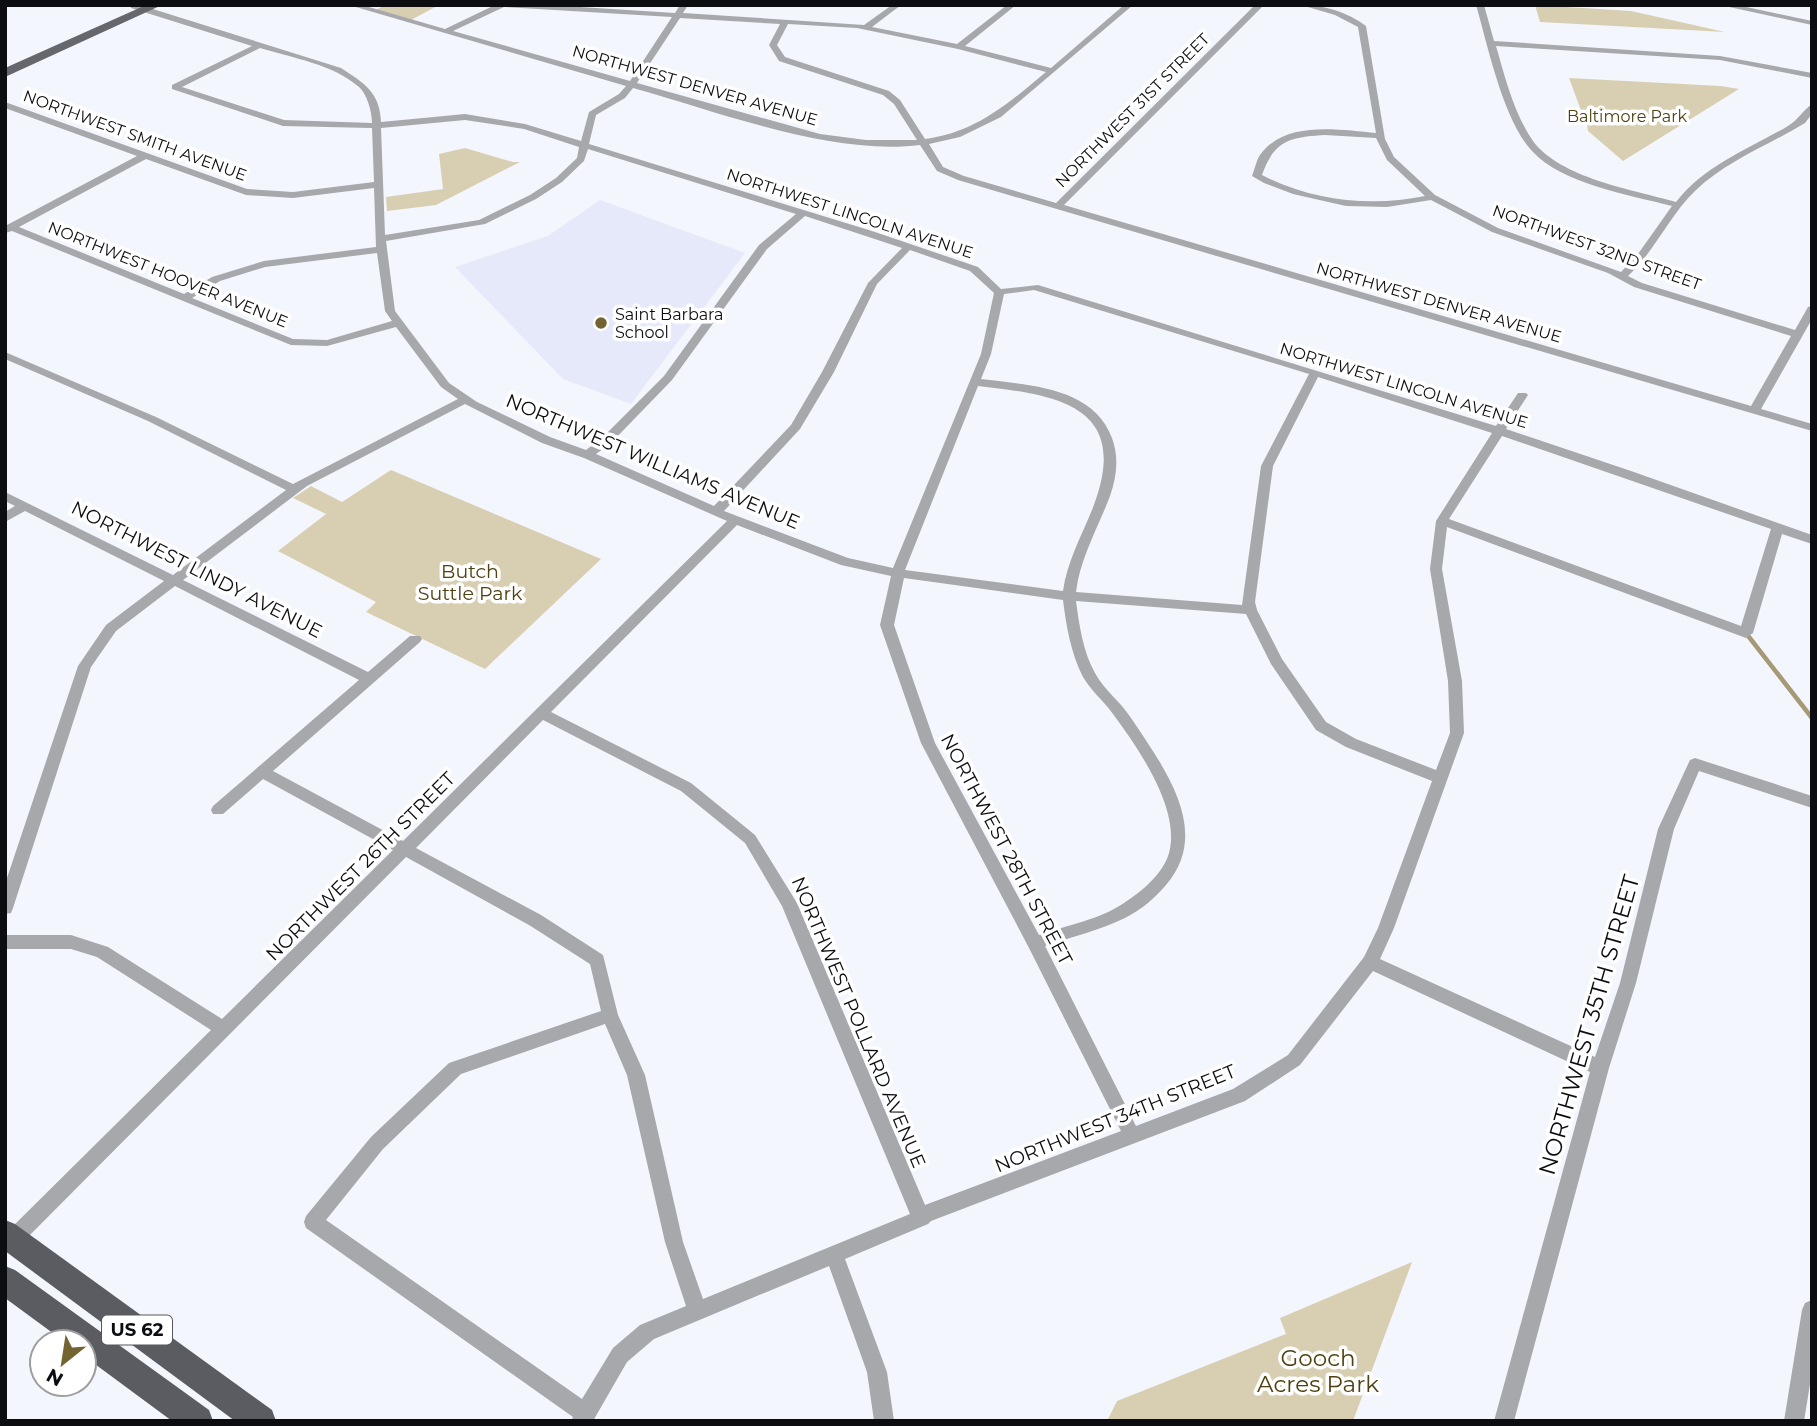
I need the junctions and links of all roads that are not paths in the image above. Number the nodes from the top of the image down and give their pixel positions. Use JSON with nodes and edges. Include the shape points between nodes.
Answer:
{"nodes":[{"id":1,"x":353,"y":5,"type":"edge"},
{"id":2,"x":684,"y":5,"type":"edge"},
{"id":3,"x":897,"y":5,"type":"edge"},
{"id":4,"x":1012,"y":5,"type":"edge"},
{"id":5,"x":1129,"y":5,"type":"edge"},
{"id":6,"x":1260,"y":5,"type":"edge"},
{"id":7,"x":1305,"y":5,"type":"edge"},
{"id":8,"x":1479,"y":5,"type":"edge"},
{"id":9,"x":1724,"y":5,"type":"edge"},
{"id":10,"x":143,"y":7,"type":"edge"},
{"id":11,"x":677,"y":15,"type":"junction"},
{"id":12,"x":785,"y":22,"type":"junction"},
{"id":13,"x":1812,"y":23,"type":"edge"},
{"id":14,"x":865,"y":28,"type":"junction"},
{"id":15,"x":446,"y":31,"type":"junction"},
{"id":16,"x":1491,"y":43,"type":"junction"},
{"id":17,"x":260,"y":45,"type":"junction"},
{"id":18,"x":959,"y":47,"type":"junction"},
{"id":19,"x":5,"y":63,"type":"edge"},
{"id":20,"x":1052,"y":71,"type":"junction"},
{"id":21,"x":5,"y":73,"type":"edge"},
{"id":22,"x":1812,"y":76,"type":"edge"},
{"id":23,"x":631,"y":84,"type":"junction"},
{"id":24,"x":5,"y":105,"type":"edge"},
{"id":25,"x":1812,"y":107,"type":"edge"},
{"id":26,"x":377,"y":125,"type":"junction"},
{"id":27,"x":1380,"y":136,"type":"junction"},
{"id":28,"x":921,"y":142,"type":"junction"},
{"id":29,"x":585,"y":146,"type":"junction"},
{"id":30,"x":144,"y":156,"type":"junction"},
{"id":31,"x":380,"y":184,"type":"junction"},
{"id":32,"x":1432,"y":197,"type":"junction"},
{"id":33,"x":1677,"y":205,"type":"junction"},
{"id":34,"x":1057,"y":207,"type":"junction"},
{"id":35,"x":803,"y":213,"type":"junction"},
{"id":36,"x":8,"y":229,"type":"edge"},
{"id":37,"x":381,"y":244,"type":"junction"},
{"id":38,"x":908,"y":247,"type":"junction"},
{"id":39,"x":1623,"y":275,"type":"junction"},
{"id":40,"x":999,"y":292,"type":"junction"},
{"id":41,"x":185,"y":298,"type":"junction"},
{"id":42,"x":1812,"y":309,"type":"edge"},
{"id":43,"x":398,"y":323,"type":"junction"},
{"id":44,"x":1797,"y":334,"type":"junction"},
{"id":45,"x":5,"y":355,"type":"edge"},
{"id":46,"x":1315,"y":373,"type":"junction"},
{"id":47,"x":974,"y":382,"type":"junction"},
{"id":48,"x":1522,"y":395,"type":"dead end"},
{"id":49,"x":466,"y":399,"type":"junction"},
{"id":50,"x":1754,"y":411,"type":"junction"},
{"id":51,"x":1812,"y":428,"type":"edge"},
{"id":52,"x":1501,"y":430,"type":"junction"},
{"id":53,"x":588,"y":455,"type":"junction"},
{"id":54,"x":293,"y":489,"type":"junction"},
{"id":55,"x":5,"y":496,"type":"edge"},
{"id":56,"x":25,"y":505,"type":"junction"},
{"id":57,"x":716,"y":512,"type":"junction"},
{"id":58,"x":5,"y":518,"type":"edge"},
{"id":59,"x":735,"y":520,"type":"junction"},
{"id":60,"x":1442,"y":521,"type":"junction"},
{"id":61,"x":1778,"y":527,"type":"junction"},
{"id":62,"x":1812,"y":540,"type":"edge"},
{"id":63,"x":897,"y":573,"type":"junction"},
{"id":64,"x":172,"y":579,"type":"junction"},
{"id":65,"x":1069,"y":596,"type":"junction"},
{"id":66,"x":1250,"y":610,"type":"junction"},
{"id":67,"x":415,"y":639,"type":"dead end"},
{"id":68,"x":370,"y":679,"type":"junction"},
{"id":69,"x":542,"y":713,"type":"junction"},
{"id":70,"x":263,"y":772,"type":"junction"},
{"id":71,"x":1441,"y":778,"type":"junction"},
{"id":72,"x":1812,"y":802,"type":"edge"},
{"id":73,"x":218,"y":810,"type":"dead end"},
{"id":74,"x":406,"y":850,"type":"junction"},
{"id":75,"x":5,"y":908,"type":"edge"},
{"id":76,"x":5,"y":942,"type":"edge"},
{"id":77,"x":1035,"y":943,"type":"junction"},
{"id":78,"x":1370,"y":962,"type":"junction"},
{"id":79,"x":610,"y":1015,"type":"junction"},
{"id":80,"x":225,"y":1030,"type":"junction"},
{"id":81,"x":1600,"y":1068,"type":"junction"},
{"id":82,"x":1133,"y":1137,"type":"junction"},
{"id":83,"x":921,"y":1218,"type":"junction"},
{"id":84,"x":8,"y":1238,"type":"edge"},
{"id":85,"x":834,"y":1253,"type":"junction"},
{"id":86,"x":5,"y":1280,"type":"edge"},
{"id":87,"x":697,"y":1311,"type":"junction"},
{"id":88,"x":1812,"y":1311,"type":"edge"},
{"id":89,"x":584,"y":1418,"type":"edge"},
{"id":90,"x":198,"y":1421,"type":"edge"},
{"id":91,"x":261,"y":1421,"type":"edge"},
{"id":92,"x":884,"y":1421,"type":"edge"},
{"id":93,"x":1504,"y":1421,"type":"edge"},
{"id":94,"x":1794,"y":1421,"type":"edge"}],
"edges":[{"from":1,"to":15,"type":"street","name":"NORTHWEST DENVER AVENUE"},
{"from":2,"to":11,"type":"street"},
{"from":3,"to":14,"type":"street"},
{"from":4,"to":18,"type":"street"},
{"from":5,"to":20,"type":"street","name":"NORTHWEST DENVER AVENUE"},
{"from":6,"to":34,"type":"street","name":"NORTHWEST 31ST STREET"},
{"from":7,"to":27,"type":"street","name":"NORTHWEST 32ND STREET","via":[[1338,13],[1362,26]]},
{"from":8,"to":16,"type":"street"},
{"from":9,"to":13,"type":"street"},
{"from":10,"to":17,"type":"street"},
{"from":10,"to":19,"type":"main road"},
{"from":10,"to":21,"type":"main road"},
{"from":11,"to":12,"type":"street"},
{"from":11,"to":15,"type":"street","via":[[504,5]]},
{"from":11,"to":23,"type":"street"},
{"from":12,"to":14,"type":"street"},
{"from":12,"to":28,"type":"street","via":[[773,45],[782,58],[886,93],[897,102]]},
{"from":14,"to":18,"type":"street"},
{"from":15,"to":23,"type":"street","name":"NORTHWEST DENVER AVENUE"},
{"from":16,"to":22,"type":"street","via":[[1720,58]]},
{"from":16,"to":33,"type":"street","via":[[1514,114],[1534,150],[1567,170]]},
{"from":17,"to":26,"type":"street","via":[[338,70],[365,87]]},
{"from":17,"to":26,"type":"street","via":[[176,87],[283,123]]},
{"from":18,"to":20,"type":"street"},
{"from":20,"to":28,"type":"street","name":"NORTHWEST DENVER AVENUE","via":[[978,128]]},
{"from":23,"to":28,"type":"street","name":"NORTHWEST DENVER AVENUE","via":[[824,138],[895,145]]},
{"from":23,"to":29,"type":"street","via":[[622,96],[592,114]]},
{"from":24,"to":30,"type":"street","name":"NORTHWEST SMITH AVENUE"},
{"from":25,"to":33,"type":"street","via":[[1802,121],[1703,179]]},
{"from":26,"to":29,"type":"street","name":"NORTHWEST LINCOLN AVENUE","via":[[465,117],[525,127]]},
{"from":26,"to":31,"type":"street","name":"NORTHWEST WILLIAMS AVENUE"},
{"from":27,"to":32,"type":"street","name":"NORTHWEST 32ND STREET","via":[[1390,158]]},
{"from":27,"to":32,"type":"street","via":[[1293,134],[1269,150],[1257,176],[1293,191],[1370,206]]},
{"from":28,"to":34,"type":"street","name":"NORTHWEST 31ST STREET","via":[[940,169]]},
{"from":29,"to":35,"type":"street","name":"NORTHWEST LINCOLN AVENUE"},
{"from":29,"to":37,"type":"street","via":[[581,159],[559,180],[503,214]]},
{"from":30,"to":31,"type":"street","name":"NORTHWEST SMITH AVENUE","via":[[256,193],[293,195]]},
{"from":30,"to":36,"type":"street"},
{"from":31,"to":37,"type":"street","name":"NORTHWEST WILLIAMS AVENUE"},
{"from":32,"to":39,"type":"street","name":"NORTHWEST 32ND STREET","via":[[1495,230]]},
{"from":33,"to":39,"type":"street"},
{"from":34,"to":50,"type":"street","name":"NORTHWEST DENVER AVENUE"},
{"from":35,"to":38,"type":"street","name":"NORTHWEST LINCOLN AVENUE"},
{"from":35,"to":53,"type":"street","via":[[763,247],[668,378]]},
{"from":36,"to":41,"type":"street","name":"NORTHWEST HOOVER AVENUE"},
{"from":37,"to":41,"type":"street","via":[[264,264],[216,279]]},
{"from":37,"to":43,"type":"street","name":"NORTHWEST WILLIAMS AVENUE","via":[[390,312]]},
{"from":38,"to":40,"type":"street","name":"NORTHWEST LINCOLN AVENUE","via":[[974,269]]},
{"from":38,"to":57,"type":"street","via":[[873,283],[796,427]]},
{"from":39,"to":44,"type":"street","name":"NORTHWEST 32ND STREET","via":[[1638,285]]},
{"from":40,"to":46,"type":"street","name":"NORTHWEST LINCOLN AVENUE","via":[[1034,288]]},
{"from":40,"to":47,"type":"street","name":"NORTHWEST 28TH STREET","via":[[986,354]]},
{"from":41,"to":43,"type":"street","name":"NORTHWEST HOOVER AVENUE","via":[[291,342],[308,344]]},
{"from":42,"to":44,"type":"street"},
{"from":43,"to":49,"type":"street","name":"NORTHWEST WILLIAMS AVENUE","via":[[445,385]]},
{"from":44,"to":50,"type":"street"},
{"from":45,"to":54,"type":"street","via":[[152,419]]},
{"from":46,"to":52,"type":"street","name":"NORTHWEST LINCOLN AVENUE"},
{"from":46,"to":66,"type":"street","via":[[1267,466]]},
{"from":47,"to":63,"type":"street","name":"NORTHWEST 28TH STREET"},
{"from":47,"to":65,"type":"street","via":[[1042,391],[1071,401],[1087,410],[1104,431],[1112,457],[1098,516],[1072,572]]},
{"from":48,"to":52,"type":"street","name":"NORTHWEST 34TH STREET"},
{"from":49,"to":53,"type":"street","name":"NORTHWEST WILLIAMS AVENUE","via":[[546,440]]},
{"from":49,"to":54,"type":"street"},
{"from":50,"to":51,"type":"street","name":"NORTHWEST DENVER AVENUE"},
{"from":52,"to":60,"type":"street","name":"NORTHWEST 34TH STREET"},
{"from":52,"to":61,"type":"street","name":"NORTHWEST LINCOLN AVENUE"},
{"from":53,"to":57,"type":"street","name":"NORTHWEST WILLIAMS AVENUE"},
{"from":54,"to":64,"type":"street"},
{"from":55,"to":56,"type":"street","name":"NORTHWEST LINDY AVENUE"},
{"from":56,"to":58,"type":"street"},
{"from":56,"to":64,"type":"street","name":"NORTHWEST LINDY AVENUE"},
{"from":57,"to":59,"type":"street","name":"NORTHWEST WILLIAMS AVENUE"},
{"from":59,"to":63,"type":"street","name":"NORTHWEST WILLIAMS AVENUE","via":[[845,562]]},
{"from":59,"to":69,"type":"street","name":"NORTHWEST 26TH STREET"},
{"from":60,"to":61,"type":"street","via":[[1746,633]]},
{"from":60,"to":71,"type":"street","name":"NORTHWEST 34TH STREET","via":[[1436,569],[1455,681],[1457,733]]},
{"from":61,"to":62,"type":"street","name":"NORTHWEST LINCOLN AVENUE"},
{"from":63,"to":65,"type":"street","name":"NORTHWEST WILLIAMS AVENUE"},
{"from":63,"to":77,"type":"street","name":"NORTHWEST 28TH STREET","via":[[887,625],[928,743]]},
{"from":64,"to":68,"type":"street","name":"NORTHWEST LINDY AVENUE"},
{"from":64,"to":75,"type":"street","via":[[111,628],[91,654]]},
{"from":65,"to":66,"type":"street","name":"NORTHWEST WILLIAMS AVENUE"},
{"from":65,"to":77,"type":"street","via":[[1088,674],[1167,784],[1176,805],[1179,845],[1175,860],[1153,890],[1127,909]]},
{"from":66,"to":71,"type":"street","via":[[1276,661],[1321,726],[1351,743]]},
{"from":67,"to":68,"type":"street"},
{"from":68,"to":70,"type":"street"},
{"from":69,"to":74,"type":"street","name":"NORTHWEST 26TH STREET"},
{"from":69,"to":83,"type":"street","name":"NORTHWEST POLLARD AVENUE","via":[[686,787],[750,839],[789,903]]},
{"from":70,"to":73,"type":"street"},
{"from":70,"to":74,"type":"street"},
{"from":71,"to":78,"type":"street","name":"NORTHWEST 34TH STREET"},
{"from":72,"to":81,"type":"street","name":"NORTHWEST 35TH STREET","via":[[1695,764],[1666,829],[1628,983]]},
{"from":74,"to":79,"type":"street","via":[[536,920],[597,960]]},
{"from":74,"to":80,"type":"street","name":"NORTHWEST 26TH STREET"},
{"from":76,"to":80,"type":"street","via":[[71,942],[102,952]]},
{"from":77,"to":82,"type":"street","name":"NORTHWEST 28TH STREET"},
{"from":78,"to":81,"type":"street"},
{"from":78,"to":82,"type":"street","name":"NORTHWEST 34TH STREET","via":[[1294,1060],[1239,1095]]},
{"from":79,"to":87,"type":"street","via":[[636,1075],[674,1242]]},
{"from":79,"to":89,"type":"street","via":[[455,1068],[377,1143],[313,1222]]},
{"from":80,"to":84,"type":"street","name":"NORTHWEST 26TH STREET"},
{"from":81,"to":93,"type":"street","name":"NORTHWEST 35TH STREET"},
{"from":82,"to":83,"type":"street","name":"NORTHWEST 34TH STREET"},
{"from":83,"to":85,"type":"street","name":"NORTHWEST 34TH STREET"},
{"from":84,"to":91,"type":"highway","number":"US 62"},
{"from":85,"to":87,"type":"street","name":"NORTHWEST 34TH STREET"},
{"from":85,"to":92,"type":"street","via":[[877,1373]]},
{"from":86,"to":90,"type":"highway","number":"US 62"},
{"from":87,"to":89,"type":"street","name":"NORTHWEST 34TH STREET","via":[[647,1332],[620,1355]]},
{"from":88,"to":94,"type":"street"}]}
